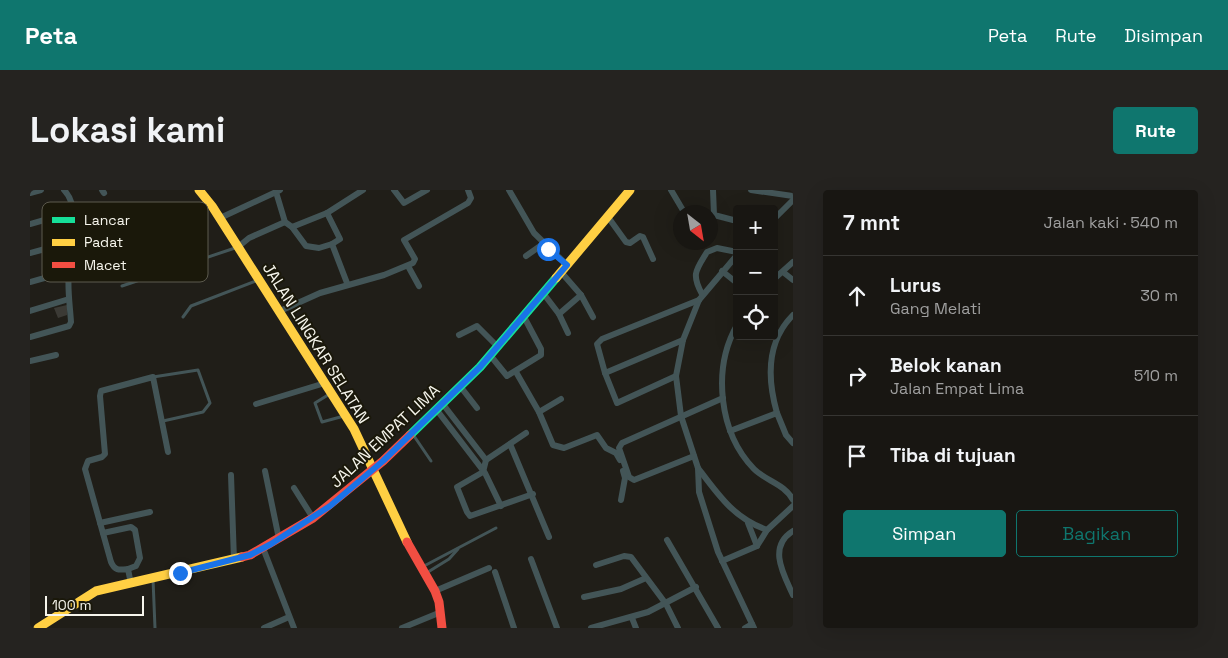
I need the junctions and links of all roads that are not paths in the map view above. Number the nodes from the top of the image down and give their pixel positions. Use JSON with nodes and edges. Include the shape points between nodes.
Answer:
{"nodes":[{"id":1,"x":41,"y":190,"type":"edge"},
{"id":2,"x":64,"y":190,"type":"edge"},
{"id":3,"x":199,"y":190,"type":"edge"},
{"id":4,"x":363,"y":190,"type":"edge"},
{"id":5,"x":394,"y":190,"type":"edge"},
{"id":6,"x":427,"y":190,"type":"edge"},
{"id":7,"x":468,"y":190,"type":"edge"},
{"id":8,"x":509,"y":190,"type":"edge"},
{"id":9,"x":630,"y":190,"type":"edge"},
{"id":10,"x":671,"y":190,"type":"edge"},
{"id":11,"x":714,"y":190,"type":"edge"},
{"id":12,"x":751,"y":190,"type":"edge"},
{"id":13,"x":278,"y":191,"type":"edge"},
{"id":14,"x":30,"y":193,"type":"edge"},
{"id":15,"x":793,"y":196,"type":"edge"},
{"id":16,"x":793,"y":200,"type":"edge"},
{"id":17,"x":70,"y":202,"type":"edge"},
{"id":18,"x":680,"y":205,"type":"edge"},
{"id":19,"x":327,"y":212,"type":"junction"},
{"id":20,"x":778,"y":215,"type":"edge"},
{"id":21,"x":608,"y":217,"type":"junction"},
{"id":22,"x":220,"y":218,"type":"junction"},
{"id":23,"x":733,"y":219,"type":"edge"},
{"id":24,"x":285,"y":222,"type":"junction"},
{"id":25,"x":292,"y":227,"type":"junction"},
{"id":26,"x":332,"y":244,"type":"junction"},
{"id":27,"x":543,"y":244,"type":"junction"},
{"id":28,"x":238,"y":247,"type":"junction"},
{"id":29,"x":733,"y":252,"type":"edge"},
{"id":30,"x":526,"y":256,"type":"dead end"},
{"id":31,"x":208,"y":258,"type":"edge"},
{"id":32,"x":733,"y":258,"type":"edge"},
{"id":33,"x":653,"y":259,"type":"dead end"},
{"id":34,"x":793,"y":262,"type":"edge"},
{"id":35,"x":408,"y":266,"type":"junction"},
{"id":36,"x":564,"y":269,"type":"junction"},
{"id":37,"x":722,"y":271,"type":"junction"},
{"id":38,"x":783,"y":272,"type":"junction"},
{"id":39,"x":778,"y":276,"type":"edge"},
{"id":40,"x":258,"y":280,"type":"junction"},
{"id":41,"x":733,"y":280,"type":"edge"},
{"id":42,"x":793,"y":280,"type":"edge"},
{"id":43,"x":69,"y":282,"type":"edge"},
{"id":44,"x":135,"y":282,"type":"edge"},
{"id":45,"x":347,"y":284,"type":"junction"},
{"id":46,"x":122,"y":286,"type":"dead end"},
{"id":47,"x":419,"y":286,"type":"dead end"},
{"id":48,"x":543,"y":293,"type":"junction"},
{"id":49,"x":581,"y":295,"type":"junction"},
{"id":50,"x":701,"y":297,"type":"junction"},
{"id":51,"x":69,"y":299,"type":"junction"},
{"id":52,"x":30,"y":311,"type":"edge"},
{"id":53,"x":280,"y":311,"type":"junction"},
{"id":54,"x":559,"y":314,"type":"junction"},
{"id":55,"x":523,"y":315,"type":"junction"},
{"id":56,"x":793,"y":315,"type":"edge"},
{"id":57,"x":183,"y":317,"type":"dead end"},
{"id":58,"x":593,"y":317,"type":"dead end"},
{"id":59,"x":568,"y":333,"type":"dead end"},
{"id":60,"x":459,"y":334,"type":"dead end"},
{"id":61,"x":733,"y":336,"type":"edge"},
{"id":62,"x":30,"y":337,"type":"edge"},
{"id":63,"x":682,"y":340,"type":"junction"},
{"id":64,"x":497,"y":346,"type":"junction"},
{"id":65,"x":56,"y":355,"type":"dead end"},
{"id":66,"x":490,"y":355,"type":"junction"},
{"id":67,"x":30,"y":361,"type":"edge"},
{"id":68,"x":516,"y":372,"type":"junction"},
{"id":69,"x":605,"y":373,"type":"junction"},
{"id":70,"x":153,"y":376,"type":"junction"},
{"id":71,"x":676,"y":376,"type":"junction"},
{"id":72,"x":327,"y":383,"type":"junction"},
{"id":73,"x":460,"y":386,"type":"junction"},
{"id":74,"x":334,"y":393,"type":"junction"},
{"id":75,"x":723,"y":398,"type":"junction"},
{"id":76,"x":561,"y":399,"type":"dead end"},
{"id":77,"x":256,"y":404,"type":"dead end"},
{"id":78,"x":439,"y":406,"type":"junction"},
{"id":79,"x":477,"y":408,"type":"dead end"},
{"id":80,"x":539,"y":412,"type":"junction"},
{"id":81,"x":777,"y":413,"type":"junction"},
{"id":82,"x":347,"y":415,"type":"junction"},
{"id":83,"x":681,"y":416,"type":"junction"},
{"id":84,"x":163,"y":421,"type":"junction"},
{"id":85,"x":730,"y":431,"type":"junction"},
{"id":86,"x":412,"y":433,"type":"junction"},
{"id":87,"x":526,"y":433,"type":"dead end"},
{"id":88,"x":793,"y":443,"type":"edge"},
{"id":89,"x":510,"y":444,"type":"junction"},
{"id":90,"x":168,"y":452,"type":"dead end"},
{"id":91,"x":694,"y":456,"type":"junction"},
{"id":92,"x":486,"y":460,"type":"junction"},
{"id":93,"x":431,"y":461,"type":"dead end"},
{"id":94,"x":698,"y":468,"type":"junction"},
{"id":95,"x":374,"y":470,"type":"junction"},
{"id":96,"x":265,"y":471,"type":"dead end"},
{"id":97,"x":483,"y":472,"type":"junction"},
{"id":98,"x":231,"y":475,"type":"dead end"},
{"id":99,"x":711,"y":485,"type":"junction"},
{"id":100,"x":294,"y":488,"type":"dead end"},
{"id":101,"x":699,"y":492,"type":"junction"},
{"id":102,"x":533,"y":494,"type":"junction"},
{"id":103,"x":621,"y":500,"type":"dead end"},
{"id":104,"x":793,"y":500,"type":"edge"},
{"id":105,"x":501,"y":506,"type":"junction"},
{"id":106,"x":793,"y":506,"type":"edge"},
{"id":107,"x":150,"y":512,"type":"dead end"},
{"id":108,"x":313,"y":518,"type":"junction"},
{"id":109,"x":100,"y":523,"type":"junction"},
{"id":110,"x":748,"y":523,"type":"junction"},
{"id":111,"x":496,"y":528,"type":"dead end"},
{"id":112,"x":767,"y":530,"type":"junction"},
{"id":113,"x":793,"y":531,"type":"edge"},
{"id":114,"x":103,"y":533,"type":"junction"},
{"id":115,"x":550,"y":537,"type":"dead end"},
{"id":116,"x":279,"y":539,"type":"junction"},
{"id":117,"x":667,"y":540,"type":"dead end"},
{"id":118,"x":757,"y":546,"type":"junction"},
{"id":119,"x":263,"y":548,"type":"junction"},
{"id":120,"x":458,"y":548,"type":"junction"},
{"id":121,"x":531,"y":559,"type":"dead end"},
{"id":122,"x":234,"y":560,"type":"junction"},
{"id":123,"x":722,"y":561,"type":"junction"},
{"id":124,"x":596,"y":565,"type":"dead end"},
{"id":125,"x":488,"y":568,"type":"dead end"},
{"id":126,"x":128,"y":569,"type":"junction"},
{"id":127,"x":424,"y":570,"type":"junction"},
{"id":128,"x":495,"y":572,"type":"dead end"},
{"id":129,"x":646,"y":578,"type":"junction"},
{"id":130,"x":153,"y":579,"type":"junction"},
{"id":131,"x":130,"y":584,"type":"junction"},
{"id":132,"x":696,"y":587,"type":"junction"},
{"id":133,"x":435,"y":591,"type":"junction"},
{"id":134,"x":793,"y":595,"type":"edge"},
{"id":135,"x":584,"y":597,"type":"dead end"},
{"id":136,"x":666,"y":604,"type":"junction"},
{"id":137,"x":441,"y":612,"type":"junction"},
{"id":138,"x":289,"y":617,"type":"junction"},
{"id":139,"x":632,"y":618,"type":"junction"},
{"id":140,"x":753,"y":626,"type":"edge"},
{"id":141,"x":38,"y":628,"type":"edge"},
{"id":142,"x":155,"y":628,"type":"edge"},
{"id":143,"x":264,"y":628,"type":"edge"},
{"id":144,"x":294,"y":628,"type":"edge"},
{"id":145,"x":402,"y":628,"type":"edge"},
{"id":146,"x":442,"y":628,"type":"edge"},
{"id":147,"x":514,"y":628,"type":"edge"},
{"id":148,"x":557,"y":628,"type":"edge"},
{"id":149,"x":591,"y":628,"type":"edge"},
{"id":150,"x":636,"y":628,"type":"edge"},
{"id":151,"x":678,"y":628,"type":"edge"},
{"id":152,"x":718,"y":628,"type":"edge"},
{"id":153,"x":745,"y":628,"type":"edge"}],
"edges":[{"from":1,"to":14,"type":"street"},
{"from":2,"to":17,"type":"street"},
{"from":3,"to":22,"type":"main road","name":"JALAN LINGKAR SELATAN"},
{"from":4,"to":19,"type":"street"},
{"from":5,"to":6,"type":"street","via":[[404,203]]},
{"from":7,"to":35,"type":"street","via":[[471,198],[468,203],[404,240],[415,259]]},
{"from":8,"to":27,"type":"street"},
{"from":9,"to":21,"type":"main road","name":"JALAN EMPAT LIMA"},
{"from":10,"to":18,"type":"street"},
{"from":11,"to":23,"type":"street","via":[[714,215]]},
{"from":12,"to":15,"type":"street"},
{"from":13,"to":22,"type":"street"},
{"from":13,"to":24,"type":"street"},
{"from":16,"to":20,"type":"street"},
{"from":19,"to":25,"type":"street"},
{"from":19,"to":26,"type":"street","via":[[340,239]]},
{"from":21,"to":33,"type":"street","via":[[626,242],[642,237]]},
{"from":21,"to":36,"type":"main road","name":"JALAN EMPAT LIMA"},
{"from":22,"to":28,"type":"main road","name":"JALAN LINGKAR SELATAN"},
{"from":24,"to":25,"type":"street"},
{"from":24,"to":28,"type":"street","via":[[249,238]]},
{"from":25,"to":26,"type":"street","via":[[306,246],[319,248]]},
{"from":26,"to":45,"type":"street"},
{"from":27,"to":30,"type":"street"},
{"from":27,"to":36,"type":"street"},
{"from":28,"to":31,"type":"lane"},
{"from":28,"to":40,"type":"main road","name":"JALAN LINGKAR SELATAN"},
{"from":29,"to":50,"type":"street","via":[[717,248],[707,252],[695,274]]},
{"from":32,"to":37,"type":"street"},
{"from":34,"to":38,"type":"street"},
{"from":35,"to":45,"type":"street"},
{"from":35,"to":47,"type":"street"},
{"from":36,"to":48,"type":"main road","name":"JALAN EMPAT LIMA"},
{"from":36,"to":49,"type":"street"},
{"from":37,"to":41,"type":"street"},
{"from":37,"to":50,"type":"street"},
{"from":38,"to":39,"type":"street"},
{"from":38,"to":42,"type":"street"},
{"from":40,"to":53,"type":"main road","name":"JALAN LINGKAR SELATAN"},
{"from":40,"to":57,"type":"lane","via":[[191,306]]},
{"from":43,"to":51,"type":"street"},
{"from":44,"to":46,"type":"lane"},
{"from":45,"to":53,"type":"street"},
{"from":48,"to":54,"type":"street"},
{"from":48,"to":55,"type":"main road","name":"JALAN EMPAT LIMA"},
{"from":49,"to":54,"type":"street"},
{"from":49,"to":58,"type":"street"},
{"from":50,"to":63,"type":"street"},
{"from":50,"to":69,"type":"street","via":[[602,339],[596,348]]},
{"from":51,"to":52,"type":"street"},
{"from":51,"to":62,"type":"street","via":[[69,326]]},
{"from":53,"to":72,"type":"main road","name":"JALAN LINGKAR SELATAN"},
{"from":54,"to":59,"type":"street"},
{"from":55,"to":64,"type":"main road","name":"JALAN EMPAT LIMA"},
{"from":55,"to":68,"type":"street","via":[[542,353]]},
{"from":56,"to":81,"type":"street","via":[[778,332],[773,348],[770,378]]},
{"from":60,"to":64,"type":"street","via":[[476,326]]},
{"from":61,"to":75,"type":"street","via":[[723,362]]},
{"from":63,"to":69,"type":"street"},
{"from":63,"to":71,"type":"street"},
{"from":64,"to":66,"type":"main road","name":"JALAN EMPAT LIMA"},
{"from":65,"to":67,"type":"street"},
{"from":66,"to":68,"type":"street","via":[[507,376]]},
{"from":66,"to":73,"type":"main road","name":"JALAN EMPAT LIMA"},
{"from":68,"to":80,"type":"street"},
{"from":69,"to":71,"type":"street","via":[[617,403]]},
{"from":70,"to":84,"type":"street"},
{"from":70,"to":84,"type":"lane","via":[[198,370],[210,403],[203,412]]},
{"from":70,"to":109,"type":"street","via":[[101,391],[105,454],[88,461],[85,469]]},
{"from":71,"to":83,"type":"street"},
{"from":72,"to":74,"type":"main road","name":"JALAN LINGKAR SELATAN"},
{"from":72,"to":77,"type":"street"},
{"from":73,"to":78,"type":"main road","name":"JALAN EMPAT LIMA"},
{"from":73,"to":79,"type":"street"},
{"from":74,"to":82,"type":"main road","name":"JALAN LINGKAR SELATAN"},
{"from":74,"to":82,"type":"lane","via":[[315,403],[322,422]]},
{"from":75,"to":83,"type":"street"},
{"from":75,"to":85,"type":"street"},
{"from":76,"to":80,"type":"street"},
{"from":78,"to":86,"type":"main road","name":"JALAN EMPAT LIMA"},
{"from":78,"to":92,"type":"street"},
{"from":78,"to":97,"type":"street"},
{"from":80,"to":103,"type":"street","via":[[553,445],[564,448],[597,435],[606,448],[616,453],[625,476]]},
{"from":81,"to":85,"type":"street"},
{"from":81,"to":88,"type":"street"},
{"from":82,"to":95,"type":"main road","name":"JALAN LINGKAR SELATAN"},
{"from":83,"to":91,"type":"street"},
{"from":83,"to":91,"type":"street","via":[[621,444],[629,477],[634,480]]},
{"from":84,"to":90,"type":"street"},
{"from":85,"to":104,"type":"street","via":[[753,468],[780,486]]},
{"from":86,"to":93,"type":"lane"},
{"from":86,"to":95,"type":"main road","name":"JALAN EMPAT LIMA"},
{"from":87,"to":89,"type":"street"},
{"from":89,"to":92,"type":"street"},
{"from":89,"to":102,"type":"street"},
{"from":91,"to":94,"type":"street"},
{"from":92,"to":97,"type":"street"},
{"from":94,"to":99,"type":"street"},
{"from":94,"to":101,"type":"street"},
{"from":95,"to":108,"type":"main road","name":"JALAN EMPAT LIMA"},
{"from":95,"to":127,"type":"main road","name":"JALAN LINGKAR SELATAN"},
{"from":96,"to":116,"type":"street"},
{"from":97,"to":105,"type":"street"},
{"from":97,"to":105,"type":"street","via":[[457,486],[468,515]]},
{"from":98,"to":122,"type":"street"},
{"from":99,"to":101,"type":"street"},
{"from":99,"to":110,"type":"street"},
{"from":100,"to":108,"type":"street"},
{"from":101,"to":123,"type":"street"},
{"from":102,"to":105,"type":"street"},
{"from":102,"to":115,"type":"street"},
{"from":106,"to":112,"type":"street"},
{"from":107,"to":109,"type":"street"},
{"from":108,"to":116,"type":"main road","name":"JALAN EMPAT LIMA"},
{"from":109,"to":114,"type":"street"},
{"from":110,"to":112,"type":"street"},
{"from":110,"to":118,"type":"street"},
{"from":111,"to":120,"type":"lane"},
{"from":112,"to":118,"type":"street"},
{"from":113,"to":134,"type":"street","via":[[782,544],[778,560]]},
{"from":114,"to":126,"type":"street","via":[[114,568]]},
{"from":114,"to":126,"type":"street","via":[[130,527],[134,530],[140,558],[136,566]]},
{"from":116,"to":119,"type":"main road","name":"JALAN EMPAT LIMA"},
{"from":117,"to":132,"type":"street"},
{"from":118,"to":123,"type":"street"},
{"from":119,"to":122,"type":"main road","name":"JALAN EMPAT LIMA"},
{"from":119,"to":138,"type":"street"},
{"from":120,"to":127,"type":"lane"},
{"from":120,"to":127,"type":"lane","via":[[450,559]]},
{"from":121,"to":148,"type":"street"},
{"from":122,"to":130,"type":"main road","name":"JALAN EMPAT LIMA"},
{"from":123,"to":140,"type":"street"},
{"from":124,"to":129,"type":"street","via":[[632,557]]},
{"from":125,"to":133,"type":"street"},
{"from":126,"to":131,"type":"street"},
{"from":127,"to":133,"type":"main road","name":"JALAN LINGKAR SELATAN"},
{"from":128,"to":147,"type":"street"},
{"from":129,"to":135,"type":"street","via":[[621,589]]},
{"from":129,"to":136,"type":"street"},
{"from":130,"to":131,"type":"main road","name":"JALAN EMPAT LIMA"},
{"from":130,"to":142,"type":"lane"},
{"from":131,"to":141,"type":"main road","name":"JALAN EMPAT LIMA","via":[[108,587],[88,596]]},
{"from":132,"to":136,"type":"street"},
{"from":132,"to":152,"type":"street"},
{"from":133,"to":137,"type":"main road","name":"JALAN LINGKAR SELATAN"},
{"from":136,"to":139,"type":"street"},
{"from":136,"to":151,"type":"street"},
{"from":137,"to":145,"type":"street"},
{"from":137,"to":146,"type":"main road","name":"JALAN LINGKAR SELATAN"},
{"from":138,"to":143,"type":"street"},
{"from":138,"to":144,"type":"street"},
{"from":139,"to":149,"type":"street"},
{"from":139,"to":150,"type":"street"},
{"from":140,"to":153,"type":"street"}]}
